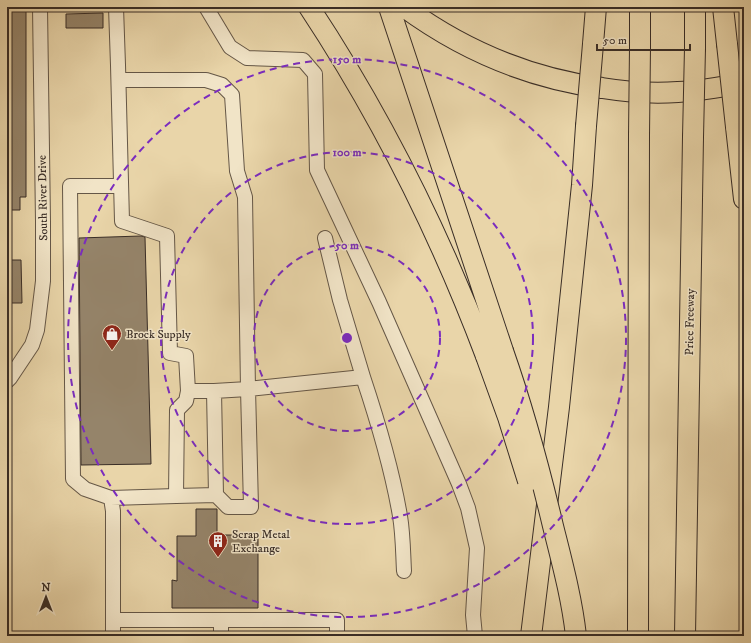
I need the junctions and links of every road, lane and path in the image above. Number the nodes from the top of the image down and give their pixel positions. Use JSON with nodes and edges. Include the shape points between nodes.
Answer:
{"nodes":[{"id":1,"x":40,"y":7,"type":"edge"},
{"id":2,"x":116,"y":7,"type":"edge"},
{"id":3,"x":206,"y":7,"type":"edge"},
{"id":4,"x":309,"y":7,"type":"edge"},
{"id":5,"x":389,"y":7,"type":"edge"},
{"id":6,"x":404,"y":7,"type":"edge"},
{"id":7,"x":596,"y":7,"type":"edge"},
{"id":8,"x":640,"y":7,"type":"edge"},
{"id":9,"x":695,"y":7,"type":"edge"},
{"id":10,"x":723,"y":7,"type":"edge"},
{"id":11,"x":119,"y":80,"type":"junction"},
{"id":12,"x":744,"y":83,"type":"edge"},
{"id":13,"x":121,"y":186,"type":"junction"},
{"id":14,"x":744,"y":199,"type":"edge"},
{"id":15,"x":325,"y":238,"type":"dead end"},
{"id":16,"x":494,"y":354,"type":"junction"},
{"id":17,"x":363,"y":377,"type":"junction"},
{"id":18,"x":7,"y":381,"type":"edge"},
{"id":19,"x":248,"y":389,"type":"junction"},
{"id":20,"x":188,"y":391,"type":"junction"},
{"id":21,"x":214,"y":391,"type":"junction"},
{"id":22,"x":216,"y":495,"type":"junction"},
{"id":23,"x":176,"y":496,"type":"junction"},
{"id":24,"x":112,"y":498,"type":"junction"},
{"id":25,"x":404,"y":570,"type":"dead end"},
{"id":26,"x":112,"y":620,"type":"junction"},
{"id":27,"x":221,"y":620,"type":"junction"},
{"id":28,"x":113,"y":636,"type":"edge"},
{"id":29,"x":221,"y":636,"type":"edge"},
{"id":30,"x":337,"y":636,"type":"edge"},
{"id":31,"x":475,"y":636,"type":"edge"},
{"id":32,"x":531,"y":636,"type":"edge"},
{"id":33,"x":567,"y":636,"type":"edge"},
{"id":34,"x":576,"y":636,"type":"edge"},
{"id":35,"x":638,"y":636,"type":"edge"},
{"id":36,"x":684,"y":636,"type":"edge"}],
"edges":[{"from":1,"to":18,"type":"street","name":"South River Drive","via":[[43,281],[37,330],[32,345]]},
{"from":2,"to":11,"type":"street"},
{"from":3,"to":31,"type":"street","via":[[230,47],[247,58],[303,60],[315,74],[318,170],[460,484],[468,508],[477,548]]},
{"from":4,"to":16,"type":"highway","via":[[359,89],[402,168],[463,298]]},
{"from":5,"to":16,"type":"highway","via":[[418,92]]},
{"from":6,"to":12,"type":"highway","via":[[451,38],[485,56],[564,82],[613,90],[657,93],[697,91]]},
{"from":7,"to":32,"type":"highway","bridge":true,"via":[[582,185],[560,402]]},
{"from":8,"to":35,"type":"highway","bridge":true},
{"from":9,"to":36,"type":"highway","name":"Price Freeway","bridge":true},
{"from":10,"to":14,"type":"highway","bridge":true},
{"from":11,"to":13,"type":"street"},
{"from":11,"to":19,"type":"street","via":[[206,80],[222,85],[232,95],[236,171],[245,197]]},
{"from":13,"to":20,"type":"street","via":[[122,222],[167,236],[170,353],[186,356]]},
{"from":13,"to":24,"type":"street","via":[[70,186],[73,478],[85,489]]},
{"from":15,"to":17,"type":"street"},
{"from":16,"to":33,"type":"highway","bridge":true,"via":[[510,424],[546,546]]},
{"from":16,"to":34,"type":"highway","bridge":true,"via":[[522,412],[547,500]]},
{"from":17,"to":19,"type":"street"},
{"from":17,"to":25,"type":"street","via":[[389,465],[400,516]]},
{"from":19,"to":21,"type":"street"},
{"from":19,"to":22,"type":"street","via":[[251,507],[228,507]]},
{"from":20,"to":21,"type":"street"},
{"from":20,"to":23,"type":"street","via":[[186,401],[177,410]]},
{"from":21,"to":22,"type":"street"},
{"from":22,"to":23,"type":"street"},
{"from":23,"to":24,"type":"street"},
{"from":24,"to":26,"type":"street"},
{"from":26,"to":27,"type":"street"},
{"from":26,"to":28,"type":"street"},
{"from":27,"to":29,"type":"street"},
{"from":27,"to":30,"type":"street","via":[[337,620]]}]}
